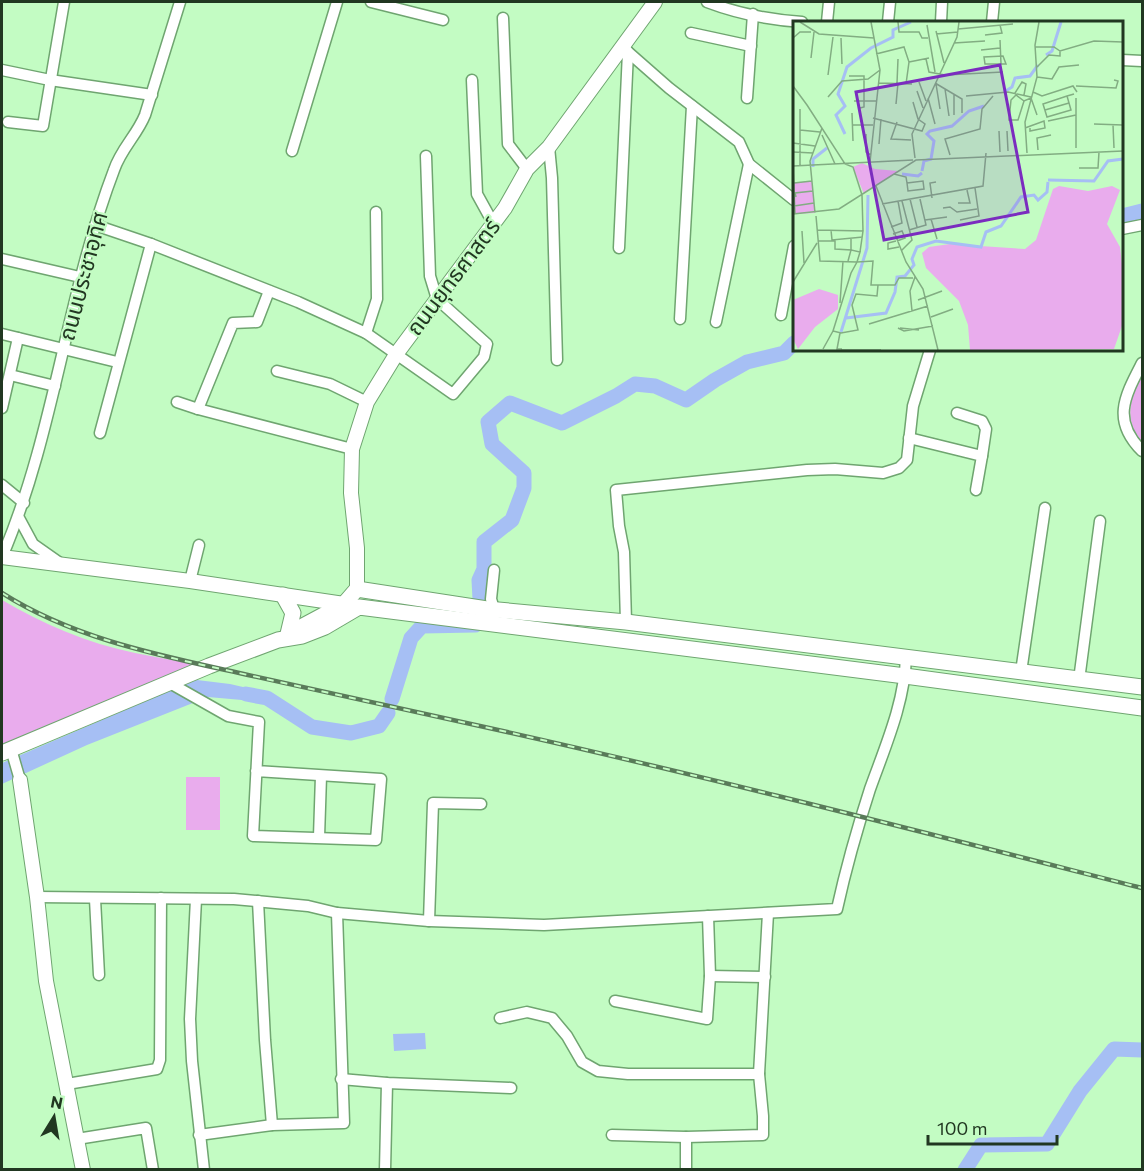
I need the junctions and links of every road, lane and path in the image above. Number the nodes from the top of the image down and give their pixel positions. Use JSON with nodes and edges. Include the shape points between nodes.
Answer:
{"nodes":[{"id":1,"x":64,"y":2,"type":"edge"},
{"id":2,"x":180,"y":2,"type":"edge"},
{"id":3,"x":337,"y":2,"type":"edge"},
{"id":4,"x":370,"y":2,"type":"edge"},
{"id":5,"x":655,"y":2,"type":"edge"},
{"id":6,"x":707,"y":2,"type":"edge"},
{"id":7,"x":829,"y":2,"type":"edge"},
{"id":8,"x":890,"y":2,"type":"edge"},
{"id":9,"x":942,"y":2,"type":"edge"},
{"id":10,"x":994,"y":2,"type":"edge"},
{"id":11,"x":401,"y":5,"type":"edge"},
{"id":12,"x":753,"y":14,"type":"junction"},
{"id":13,"x":503,"y":18,"type":"dead end"},
{"id":14,"x":443,"y":20,"type":"dead end"},
{"id":15,"x":796,"y":21,"type":"edge"},
{"id":16,"x":827,"y":21,"type":"edge"},
{"id":17,"x":888,"y":21,"type":"edge"},
{"id":18,"x":941,"y":21,"type":"edge"},
{"id":19,"x":993,"y":21,"type":"edge"},
{"id":20,"x":691,"y":33,"type":"dead end"},
{"id":21,"x":751,"y":46,"type":"junction"},
{"id":22,"x":626,"y":49,"type":"junction"},
{"id":23,"x":1123,"y":60,"type":"edge"},
{"id":24,"x":1143,"y":61,"type":"edge"},
{"id":25,"x":2,"y":70,"type":"edge"},
{"id":26,"x":50,"y":80,"type":"junction"},
{"id":27,"x":472,"y":80,"type":"dead end"},
{"id":28,"x":152,"y":95,"type":"junction"},
{"id":29,"x":747,"y":98,"type":"dead end"},
{"id":30,"x":692,"y":106,"type":"junction"},
{"id":31,"x":8,"y":122,"type":"dead end"},
{"id":32,"x":549,"y":147,"type":"junction"},
{"id":33,"x":292,"y":151,"type":"dead end"},
{"id":34,"x":426,"y":156,"type":"dead end"},
{"id":35,"x":749,"y":164,"type":"junction"},
{"id":36,"x":527,"y":170,"type":"junction"},
{"id":37,"x":793,"y":198,"type":"edge"},
{"id":38,"x":376,"y":212,"type":"dead end"},
{"id":39,"x":493,"y":223,"type":"junction"},
{"id":40,"x":95,"y":225,"type":"junction"},
{"id":41,"x":1143,"y":225,"type":"edge"},
{"id":42,"x":1123,"y":229,"type":"edge"},
{"id":43,"x":151,"y":244,"type":"junction"},
{"id":44,"x":620,"y":248,"type":"dead end"},
{"id":45,"x":793,"y":256,"type":"edge"},
{"id":46,"x":2,"y":259,"type":"edge"},
{"id":47,"x":80,"y":277,"type":"junction"},
{"id":48,"x":269,"y":291,"type":"junction"},
{"id":49,"x":437,"y":299,"type":"junction"},
{"id":50,"x":781,"y":315,"type":"dead end"},
{"id":51,"x":680,"y":320,"type":"dead end"},
{"id":52,"x":716,"y":322,"type":"dead end"},
{"id":53,"x":366,"y":333,"type":"junction"},
{"id":54,"x":2,"y":334,"type":"edge"},
{"id":55,"x":18,"y":338,"type":"junction"},
{"id":56,"x":63,"y":348,"type":"junction"},
{"id":57,"x":930,"y":351,"type":"edge"},
{"id":58,"x":397,"y":353,"type":"junction"},
{"id":59,"x":557,"y":360,"type":"dead end"},
{"id":60,"x":117,"y":362,"type":"junction"},
{"id":61,"x":1143,"y":363,"type":"edge"},
{"id":62,"x":277,"y":371,"type":"dead end"},
{"id":63,"x":10,"y":375,"type":"junction"},
{"id":64,"x":55,"y":386,"type":"junction"},
{"id":65,"x":177,"y":402,"type":"dead end"},
{"id":66,"x":367,"y":402,"type":"junction"},
{"id":67,"x":2,"y":408,"type":"edge"},
{"id":68,"x":198,"y":409,"type":"junction"},
{"id":69,"x":957,"y":413,"type":"dead end"},
{"id":70,"x":100,"y":433,"type":"dead end"},
{"id":71,"x":909,"y":438,"type":"junction"},
{"id":72,"x":352,"y":449,"type":"junction"},
{"id":73,"x":1143,"y":451,"type":"edge"},
{"id":74,"x":982,"y":456,"type":"junction"},
{"id":75,"x":2,"y":485,"type":"edge"},
{"id":76,"x":976,"y":489,"type":"dead end"},
{"id":77,"x":24,"y":503,"type":"junction"},
{"id":78,"x":1045,"y":508,"type":"dead end"},
{"id":79,"x":19,"y":518,"type":"junction"},
{"id":80,"x":1100,"y":521,"type":"dead end"},
{"id":81,"x":199,"y":545,"type":"dead end"},
{"id":82,"x":2,"y":557,"type":"edge"},
{"id":83,"x":63,"y":565,"type":"junction"},
{"id":84,"x":494,"y":570,"type":"dead end"},
{"id":85,"x":190,"y":581,"type":"junction"},
{"id":86,"x":357,"y":589,"type":"junction"},
{"id":87,"x":283,"y":595,"type":"junction"},
{"id":88,"x":351,"y":606,"type":"junction"},
{"id":89,"x":440,"y":610,"type":"junction"},
{"id":90,"x":389,"y":611,"type":"junction"},
{"id":91,"x":488,"y":613,"type":"junction"},
{"id":92,"x":334,"y":621,"type":"junction"},
{"id":93,"x":626,"y":622,"type":"junction"},
{"id":94,"x":283,"y":637,"type":"junction"},
{"id":95,"x":906,"y":656,"type":"junction"},
{"id":96,"x":1021,"y":672,"type":"junction"},
{"id":97,"x":905,"y":676,"type":"junction"},
{"id":98,"x":1079,"y":680,"type":"junction"},
{"id":99,"x":172,"y":684,"type":"junction"},
{"id":100,"x":1143,"y":687,"type":"edge"},
{"id":101,"x":1143,"y":708,"type":"edge"},
{"id":102,"x":9,"y":753,"type":"edge"},
{"id":103,"x":256,"y":771,"type":"junction"},
{"id":104,"x":321,"y":776,"type":"junction"},
{"id":105,"x":20,"y":780,"type":"joint"},
{"id":106,"x":481,"y":804,"type":"dead end"},
{"id":107,"x":319,"y":837,"type":"junction"},
{"id":108,"x":37,"y":897,"type":"junction"},
{"id":109,"x":161,"y":898,"type":"junction"},
{"id":110,"x":95,"y":899,"type":"junction"},
{"id":111,"x":196,"y":899,"type":"junction"},
{"id":112,"x":258,"y":901,"type":"junction"},
{"id":113,"x":337,"y":913,"type":"junction"},
{"id":114,"x":768,"y":913,"type":"junction"},
{"id":115,"x":708,"y":916,"type":"junction"},
{"id":116,"x":429,"y":921,"type":"junction"},
{"id":117,"x":99,"y":975,"type":"dead end"},
{"id":118,"x":710,"y":976,"type":"junction"},
{"id":119,"x":765,"y":977,"type":"junction"},
{"id":120,"x":615,"y":1001,"type":"dead end"},
{"id":121,"x":500,"y":1018,"type":"dead end"},
{"id":122,"x":759,"y":1074,"type":"junction"},
{"id":123,"x":341,"y":1079,"type":"junction"},
{"id":124,"x":387,"y":1083,"type":"junction"},
{"id":125,"x":67,"y":1084,"type":"junction"},
{"id":126,"x":511,"y":1088,"type":"dead end"},
{"id":127,"x":272,"y":1125,"type":"junction"},
{"id":128,"x":199,"y":1135,"type":"junction"},
{"id":129,"x":612,"y":1135,"type":"dead end"},
{"id":130,"x":686,"y":1137,"type":"junction"},
{"id":131,"x":77,"y":1139,"type":"junction"},
{"id":132,"x":83,"y":1170,"type":"edge"},
{"id":133,"x":153,"y":1170,"type":"edge"},
{"id":134,"x":204,"y":1170,"type":"edge"},
{"id":135,"x":385,"y":1170,"type":"edge"},
{"id":136,"x":686,"y":1170,"type":"edge"}],
"edges":[{"from":1,"to":26,"type":"street"},
{"from":2,"to":28,"type":"street","name":"ถนนประชาอุทิศ"},
{"from":3,"to":33,"type":"street"},
{"from":4,"to":11,"type":"street"},
{"from":5,"to":22,"type":"street","name":"ถนนยุทธศาสตร์"},
{"from":6,"to":12,"type":"street"},
{"from":7,"to":16,"type":"street"},
{"from":8,"to":17,"type":"street"},
{"from":9,"to":18,"type":"street"},
{"from":10,"to":19,"type":"street"},
{"from":11,"to":14,"type":"street"},
{"from":12,"to":15,"type":"street"},
{"from":12,"to":21,"type":"street"},
{"from":13,"to":36,"type":"street","via":[[508,144]]},
{"from":20,"to":21,"type":"street"},
{"from":21,"to":29,"type":"street"},
{"from":22,"to":30,"type":"street"},
{"from":22,"to":32,"type":"street","name":"ถนนยุทธศาสตร์"},
{"from":22,"to":44,"type":"street"},
{"from":23,"to":24,"type":"street"},
{"from":25,"to":26,"type":"street"},
{"from":26,"to":28,"type":"street"},
{"from":26,"to":31,"type":"street","via":[[43,126]]},
{"from":27,"to":39,"type":"street","via":[[477,194]]},
{"from":28,"to":40,"type":"street","name":"ถนนประชาอุทิศ","via":[[139,130],[123,149],[114,169]]},
{"from":30,"to":35,"type":"street","via":[[739,142]]},
{"from":30,"to":51,"type":"street"},
{"from":32,"to":36,"type":"street","name":"ถนนยุทธศาสตร์"},
{"from":32,"to":59,"type":"street"},
{"from":34,"to":49,"type":"street","via":[[430,276]]},
{"from":35,"to":37,"type":"street"},
{"from":35,"to":52,"type":"street"},
{"from":36,"to":39,"type":"street","name":"ถนนยุทธศาสตร์"},
{"from":38,"to":53,"type":"street","via":[[377,299]]},
{"from":39,"to":49,"type":"street","name":"ถนนยุทธศาสตร์"},
{"from":40,"to":43,"type":"street"},
{"from":40,"to":47,"type":"street","name":"ถนนประชาอุทิศ"},
{"from":41,"to":42,"type":"street"},
{"from":43,"to":48,"type":"street"},
{"from":43,"to":60,"type":"street"},
{"from":45,"to":50,"type":"street"},
{"from":46,"to":47,"type":"street"},
{"from":47,"to":56,"type":"street","name":"ถนนประชาอุทิศ"},
{"from":48,"to":53,"type":"street"},
{"from":48,"to":68,"type":"street","via":[[257,322],[233,323]]},
{"from":49,"to":58,"type":"street","name":"ถนนยุทธศาสตร์"},
{"from":49,"to":58,"type":"street","via":[[487,344],[484,357],[453,394]]},
{"from":53,"to":58,"type":"street"},
{"from":54,"to":55,"type":"street"},
{"from":55,"to":56,"type":"street"},
{"from":55,"to":63,"type":"street"},
{"from":56,"to":60,"type":"street"},
{"from":56,"to":64,"type":"street","name":"ถนนประชาอุทิศ"},
{"from":57,"to":71,"type":"street","via":[[913,406]]},
{"from":58,"to":66,"type":"street","name":"ถนนยุทธศาสตร์"},
{"from":60,"to":70,"type":"street"},
{"from":61,"to":73,"type":"street","via":[[1123,406],[1127,429]]},
{"from":62,"to":66,"type":"street","via":[[330,384]]},
{"from":63,"to":64,"type":"street"},
{"from":63,"to":67,"type":"street"},
{"from":64,"to":77,"type":"street","name":"ถนนประชาอุทิศ"},
{"from":65,"to":68,"type":"street"},
{"from":66,"to":72,"type":"street","name":"ถนนยุทธศาสตร์"},
{"from":68,"to":72,"type":"street"},
{"from":69,"to":74,"type":"street","via":[[982,421],[986,429]]},
{"from":71,"to":74,"type":"street"},
{"from":71,"to":93,"type":"street","via":[[907,460],[899,468],[883,473],[807,470],[616,490],[624,552]]},
{"from":72,"to":86,"type":"street","name":"ถนนยุทธศาสตร์"},
{"from":74,"to":76,"type":"street"},
{"from":75,"to":77,"type":"street"},
{"from":77,"to":79,"type":"street","name":"ถนนประชาอุทิศ"},
{"from":78,"to":96,"type":"street"},
{"from":79,"to":82,"type":"street","name":"ถนนประชาอุทิศ"},
{"from":79,"to":83,"type":"street","via":[[33,544]]},
{"from":80,"to":98,"type":"street"},
{"from":81,"to":85,"type":"street"},
{"from":82,"to":83,"type":"street"},
{"from":83,"to":85,"type":"street"},
{"from":84,"to":91,"type":"street"},
{"from":85,"to":87,"type":"street"},
{"from":86,"to":88,"type":"main road"},
{"from":86,"to":89,"type":"main road"},
{"from":87,"to":88,"type":"street"},
{"from":87,"to":94,"type":"main road","via":[[293,613]]},
{"from":88,"to":90,"type":"main road"},
{"from":88,"to":92,"type":"main road"},
{"from":88,"to":94,"type":"main road"},
{"from":89,"to":90,"type":"main road"},
{"from":89,"to":91,"type":"main road"},
{"from":90,"to":92,"type":"main road"},
{"from":91,"to":93,"type":"main road"},
{"from":91,"to":97,"type":"main road","via":[[557,634]]},
{"from":92,"to":94,"type":"main road","via":[[302,636]]},
{"from":93,"to":95,"type":"main road"},
{"from":94,"to":99,"type":"main road"},
{"from":95,"to":96,"type":"main road"},
{"from":95,"to":97,"type":"street"},
{"from":96,"to":98,"type":"main road"},
{"from":97,"to":101,"type":"main road"},
{"from":97,"to":114,"type":"street","via":[[850,850],[837,909]]},
{"from":98,"to":100,"type":"main road"},
{"from":99,"to":102,"type":"main road"},
{"from":99,"to":103,"type":"street","via":[[228,716],[259,722]]},
{"from":102,"to":105,"type":"street"},
{"from":103,"to":104,"type":"street"},
{"from":103,"to":107,"type":"street","via":[[253,836]]},
{"from":104,"to":107,"type":"street"},
{"from":104,"to":107,"type":"street","via":[[381,779],[376,840]]},
{"from":105,"to":108,"type":"street"},
{"from":106,"to":116,"type":"street","via":[[433,803]]},
{"from":108,"to":110,"type":"street"},
{"from":108,"to":125,"type":"street","via":[[46,981]]},
{"from":109,"to":110,"type":"street"},
{"from":109,"to":111,"type":"street"},
{"from":109,"to":125,"type":"street","via":[[157,1069]]},
{"from":110,"to":117,"type":"street"},
{"from":111,"to":112,"type":"street"},
{"from":111,"to":128,"type":"street","via":[[190,1019]]},
{"from":112,"to":113,"type":"street"},
{"from":112,"to":127,"type":"street"},
{"from":113,"to":116,"type":"street"},
{"from":113,"to":123,"type":"street"},
{"from":114,"to":115,"type":"street"},
{"from":114,"to":119,"type":"street"},
{"from":115,"to":116,"type":"street","via":[[544,925]]},
{"from":115,"to":118,"type":"street"},
{"from":118,"to":119,"type":"street"},
{"from":118,"to":120,"type":"street","via":[[707,1019]]},
{"from":119,"to":122,"type":"street"},
{"from":121,"to":122,"type":"street","via":[[526,1012],[552,1018],[582,1062],[598,1071]]},
{"from":122,"to":130,"type":"street","via":[[763,1135]]},
{"from":123,"to":124,"type":"street"},
{"from":123,"to":127,"type":"street","via":[[344,1123]]},
{"from":124,"to":126,"type":"street"},
{"from":124,"to":135,"type":"street"},
{"from":125,"to":131,"type":"street"},
{"from":127,"to":128,"type":"street"},
{"from":128,"to":134,"type":"street"},
{"from":129,"to":130,"type":"street"},
{"from":130,"to":136,"type":"street"},
{"from":131,"to":132,"type":"street"},
{"from":131,"to":133,"type":"street","via":[[146,1128]]}]}
